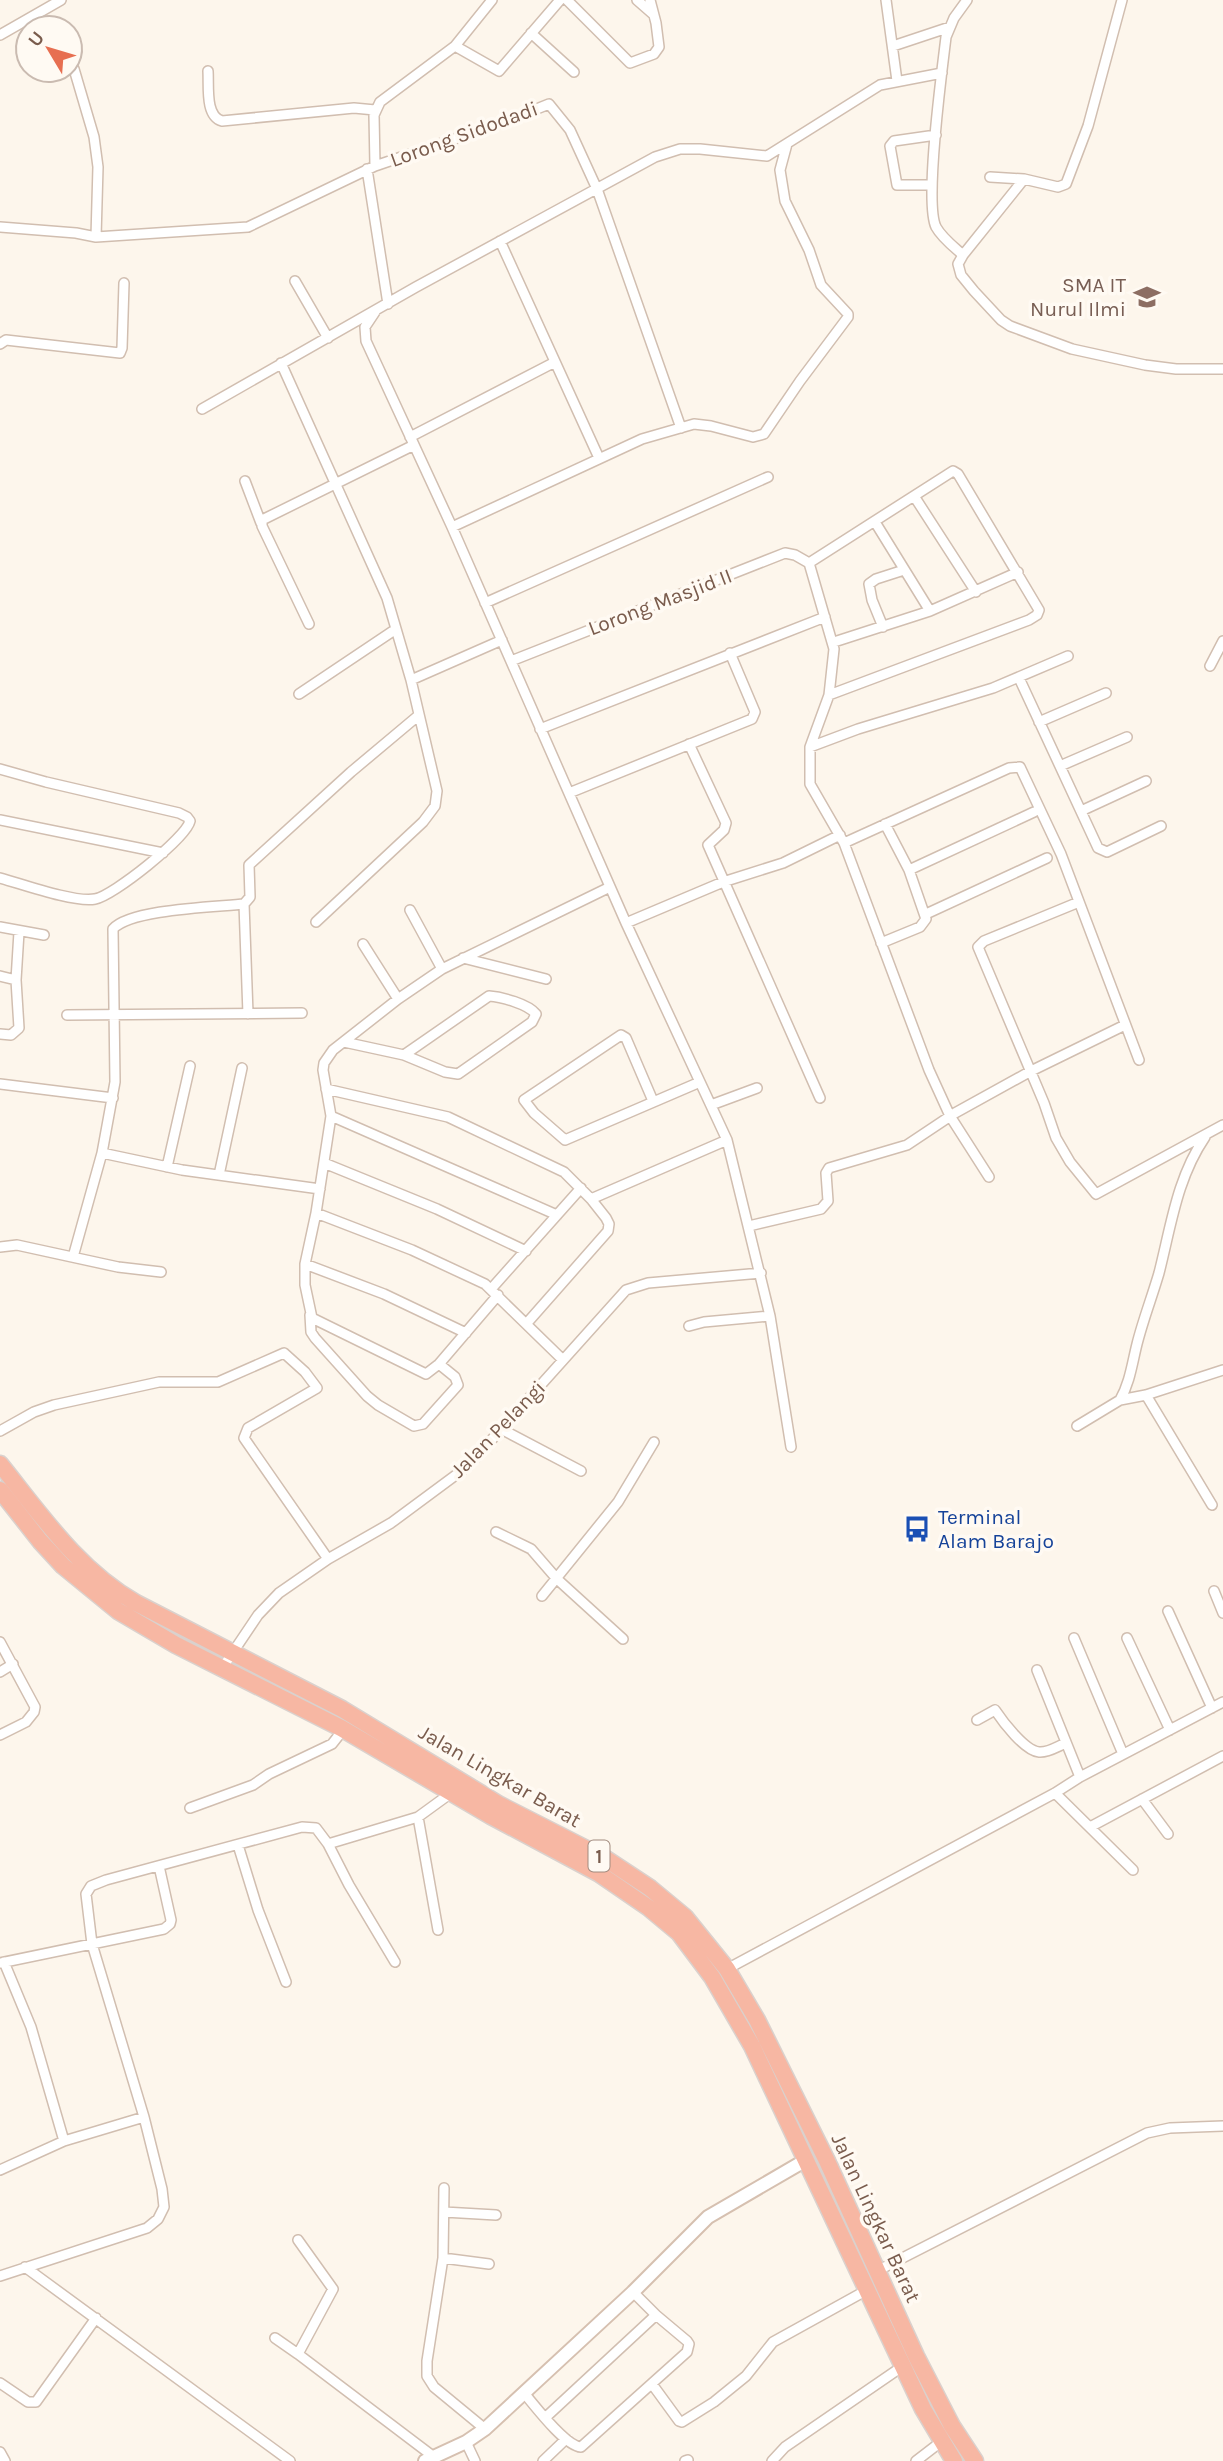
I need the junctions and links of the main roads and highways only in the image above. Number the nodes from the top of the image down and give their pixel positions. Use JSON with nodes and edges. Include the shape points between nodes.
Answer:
{"nodes":[{"id":1,"x":0,"y":1464,"type":"edge"},
{"id":2,"x":0,"y":1490,"type":"edge"},
{"id":3,"x":227,"y":1660,"type":"junction"},
{"id":4,"x":837,"y":2183,"type":"junction"},
{"id":5,"x":820,"y":2191,"type":"junction"},
{"id":6,"x":847,"y":2206,"type":"junction"},
{"id":7,"x":830,"y":2213,"type":"junction"},
{"id":8,"x":954,"y":2461,"type":"edge"},
{"id":9,"x":975,"y":2461,"type":"edge"}],
"edges":[{"from":1,"to":3,"type":"highway","name":"Jalan Lingkar Barat","number":"1","via":[[65,1545],[107,1586]]},
{"from":2,"to":3,"type":"highway","name":"Jalan Lingkar Barat","number":"1","via":[[63,1566],[100,1598],[176,1645]]},
{"from":3,"to":4,"type":"highway","name":"Jalan Lingkar Barat","number":"1","via":[[342,1709],[499,1805],[606,1859],[685,1917],[727,1969],[757,2020]]},
{"from":3,"to":5,"type":"highway","name":"Jalan Lingkar Barat","number":"1","via":[[451,1793],[598,1873],[679,1933],[722,1991]]},
{"from":4,"to":5,"type":"highway"},
{"from":4,"to":6,"type":"highway","name":"Jalan Lingkar Barat","number":"1"},
{"from":5,"to":7,"type":"highway","name":"Jalan Lingkar Barat","number":"1"},
{"from":6,"to":7,"type":"highway"},
{"from":6,"to":9,"type":"highway","name":"Jalan Lingkar Barat","number":"1","via":[[930,2384]]},
{"from":7,"to":8,"type":"highway","name":"Jalan Lingkar Barat","number":"1","via":[[923,2409]]}]}
